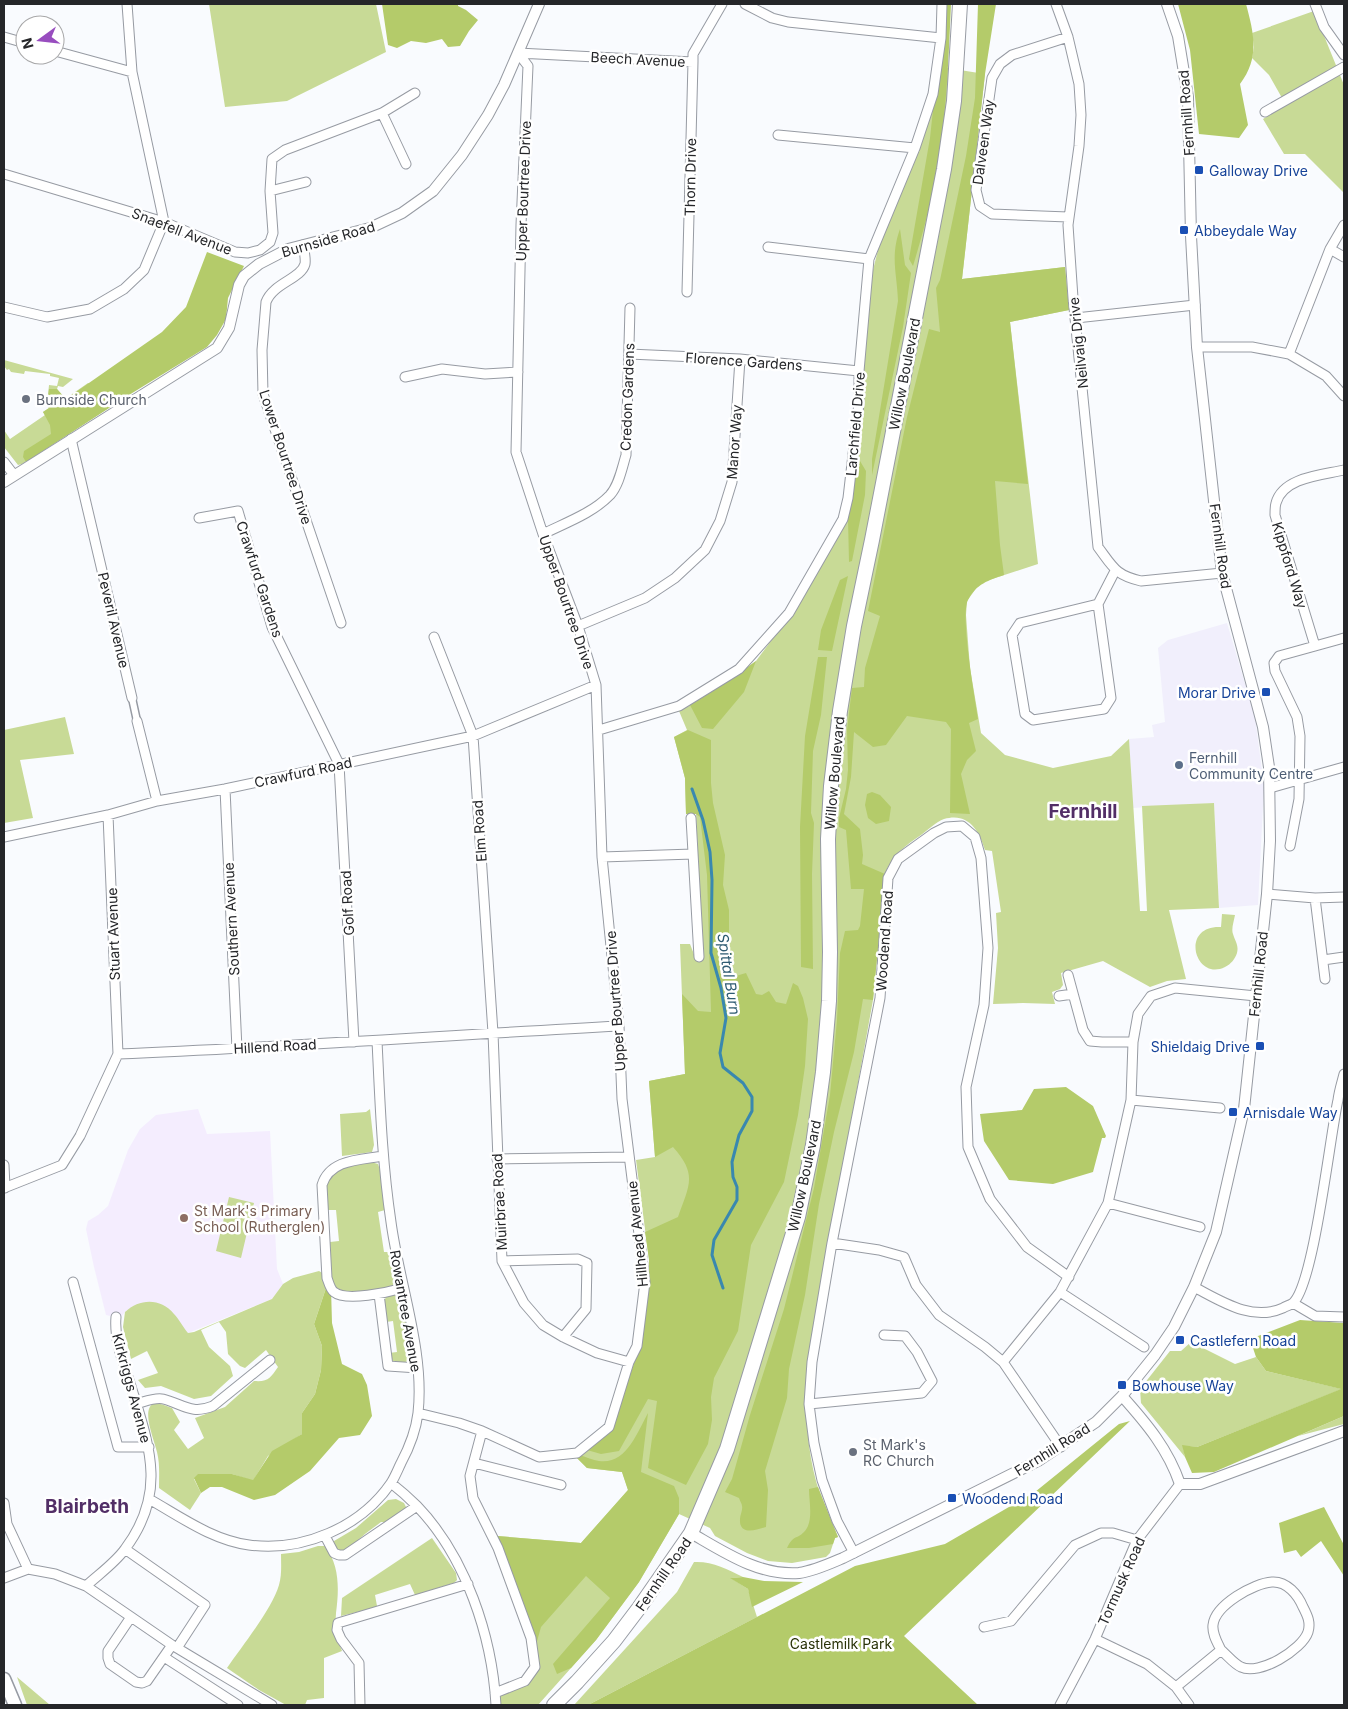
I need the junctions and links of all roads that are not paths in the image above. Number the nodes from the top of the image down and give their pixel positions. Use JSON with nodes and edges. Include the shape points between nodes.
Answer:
{"nodes":[{"id":1,"x":127,"y":4,"type":"edge"},
{"id":2,"x":539,"y":4,"type":"edge"},
{"id":3,"x":722,"y":4,"type":"edge"},
{"id":4,"x":745,"y":4,"type":"edge"},
{"id":5,"x":942,"y":4,"type":"edge"},
{"id":6,"x":960,"y":4,"type":"edge"},
{"id":7,"x":1056,"y":4,"type":"edge"},
{"id":8,"x":1167,"y":4,"type":"edge"},
{"id":9,"x":1315,"y":4,"type":"edge"},
{"id":10,"x":1068,"y":37,"type":"junction"},
{"id":11,"x":941,"y":38,"type":"junction"},
{"id":12,"x":518,"y":53,"type":"junction"},
{"id":13,"x":65,"y":54,"type":"edge"},
{"id":14,"x":1344,"y":54,"type":"edge"},
{"id":15,"x":693,"y":62,"type":"junction"},
{"id":16,"x":1344,"y":67,"type":"edge"},
{"id":17,"x":132,"y":72,"type":"junction"},
{"id":18,"x":415,"y":93,"type":"dead end"},
{"id":19,"x":1265,"y":112,"type":"dead end"},
{"id":20,"x":382,"y":113,"type":"junction"},
{"id":21,"x":778,"y":135,"type":"dead end"},
{"id":22,"x":915,"y":148,"type":"junction"},
{"id":23,"x":406,"y":164,"type":"dead end"},
{"id":24,"x":4,"y":174,"type":"edge"},
{"id":25,"x":306,"y":182,"type":"dead end"},
{"id":26,"x":270,"y":191,"type":"junction"},
{"id":27,"x":1068,"y":217,"type":"junction"},
{"id":28,"x":164,"y":222,"type":"junction"},
{"id":29,"x":1344,"y":225,"type":"edge"},
{"id":30,"x":304,"y":245,"type":"junction"},
{"id":31,"x":768,"y":247,"type":"dead end"},
{"id":32,"x":1330,"y":249,"type":"junction"},
{"id":33,"x":1344,"y":256,"type":"edge"},
{"id":34,"x":869,"y":259,"type":"junction"},
{"id":35,"x":687,"y":292,"type":"dead end"},
{"id":36,"x":1195,"y":305,"type":"junction"},
{"id":37,"x":4,"y":307,"type":"edge"},
{"id":38,"x":630,"y":308,"type":"dead end"},
{"id":39,"x":1076,"y":318,"type":"junction"},
{"id":40,"x":1197,"y":347,"type":"junction"},
{"id":41,"x":628,"y":354,"type":"junction"},
{"id":42,"x":1289,"y":354,"type":"junction"},
{"id":43,"x":740,"y":359,"type":"junction"},
{"id":44,"x":859,"y":371,"type":"junction"},
{"id":45,"x":518,"y":372,"type":"junction"},
{"id":46,"x":405,"y":377,"type":"dead end"},
{"id":47,"x":1344,"y":396,"type":"edge"},
{"id":48,"x":71,"y":439,"type":"junction"},
{"id":49,"x":4,"y":462,"type":"edge"},
{"id":50,"x":1344,"y":470,"type":"edge"},
{"id":51,"x":14,"y":475,"type":"junction"},
{"id":52,"x":4,"y":482,"type":"edge"},
{"id":53,"x":198,"y":518,"type":"dead end"},
{"id":54,"x":543,"y":534,"type":"junction"},
{"id":55,"x":1115,"y":571,"type":"junction"},
{"id":56,"x":1222,"y":572,"type":"junction"},
{"id":57,"x":1098,"y":604,"type":"junction"},
{"id":58,"x":341,"y":623,"type":"dead end"},
{"id":59,"x":578,"y":626,"type":"junction"},
{"id":60,"x":434,"y":637,"type":"dead end"},
{"id":61,"x":1344,"y":638,"type":"edge"},
{"id":62,"x":1315,"y":646,"type":"junction"},
{"id":63,"x":596,"y":685,"type":"junction"},
{"id":64,"x":132,"y":698,"type":"joint"},
{"id":65,"x":137,"y":721,"type":"joint"},
{"id":66,"x":598,"y":730,"type":"junction"},
{"id":67,"x":473,"y":736,"type":"junction"},
{"id":68,"x":339,"y":764,"type":"junction"},
{"id":69,"x":1344,"y":767,"type":"edge"},
{"id":70,"x":1300,"y":780,"type":"junction"},
{"id":71,"x":1270,"y":788,"type":"junction"},
{"id":72,"x":225,"y":789,"type":"junction"},
{"id":73,"x":157,"y":802,"type":"junction"},
{"id":74,"x":108,"y":815,"type":"junction"},
{"id":75,"x":691,"y":818,"type":"dead end"},
{"id":76,"x":4,"y":837,"type":"edge"},
{"id":77,"x":1290,"y":846,"type":"dead end"},
{"id":78,"x":693,"y":854,"type":"junction"},
{"id":79,"x":602,"y":857,"type":"junction"},
{"id":80,"x":1267,"y":894,"type":"junction"},
{"id":81,"x":1344,"y":897,"type":"edge"},
{"id":82,"x":1315,"y":898,"type":"junction"},
{"id":83,"x":699,"y":957,"type":"dead end"},
{"id":84,"x":1344,"y":957,"type":"edge"},
{"id":85,"x":1323,"y":960,"type":"junction"},
{"id":86,"x":1068,"y":975,"type":"dead end"},
{"id":87,"x":1326,"y":979,"type":"dead end"},
{"id":88,"x":1073,"y":994,"type":"junction"},
{"id":89,"x":1059,"y":996,"type":"dead end"},
{"id":90,"x":1256,"y":996,"type":"junction"},
{"id":91,"x":619,"y":1026,"type":"junction"},
{"id":92,"x":493,"y":1033,"type":"junction"},
{"id":93,"x":377,"y":1041,"type":"junction"},
{"id":94,"x":354,"y":1042,"type":"junction"},
{"id":95,"x":1133,"y":1042,"type":"junction"},
{"id":96,"x":237,"y":1049,"type":"junction"},
{"id":97,"x":118,"y":1054,"type":"junction"},
{"id":98,"x":1344,"y":1074,"type":"edge"},
{"id":99,"x":1341,"y":1099,"type":"edge"},
{"id":100,"x":1131,"y":1100,"type":"junction"},
{"id":101,"x":1220,"y":1108,"type":"dead end"},
{"id":102,"x":383,"y":1156,"type":"junction"},
{"id":103,"x":629,"y":1157,"type":"junction"},
{"id":104,"x":497,"y":1159,"type":"junction"},
{"id":105,"x":4,"y":1165,"type":"edge"},
{"id":106,"x":5,"y":1188,"type":"edge"},
{"id":107,"x":1108,"y":1203,"type":"junction"},
{"id":108,"x":1200,"y":1227,"type":"dead end"},
{"id":109,"x":832,"y":1243,"type":"junction"},
{"id":110,"x":502,"y":1261,"type":"junction"},
{"id":111,"x":1069,"y":1277,"type":"junction"},
{"id":112,"x":73,"y":1282,"type":"dead end"},
{"id":113,"x":1194,"y":1287,"type":"junction"},
{"id":114,"x":404,"y":1288,"type":"junction"},
{"id":115,"x":1060,"y":1292,"type":"junction"},
{"id":116,"x":378,"y":1294,"type":"junction"},
{"id":117,"x":1293,"y":1302,"type":"junction"},
{"id":118,"x":1344,"y":1316,"type":"edge"},
{"id":119,"x":116,"y":1317,"type":"dead end"},
{"id":120,"x":884,"y":1336,"type":"dead end"},
{"id":121,"x":563,"y":1337,"type":"junction"},
{"id":122,"x":1144,"y":1348,"type":"dead end"},
{"id":123,"x":270,"y":1360,"type":"dead end"},
{"id":124,"x":629,"y":1362,"type":"junction"},
{"id":125,"x":1003,"y":1362,"type":"junction"},
{"id":126,"x":418,"y":1368,"type":"junction"},
{"id":127,"x":1122,"y":1396,"type":"junction"},
{"id":128,"x":136,"y":1404,"type":"junction"},
{"id":129,"x":809,"y":1404,"type":"junction"},
{"id":130,"x":418,"y":1413,"type":"junction"},
{"id":131,"x":482,"y":1430,"type":"junction"},
{"id":132,"x":1344,"y":1430,"type":"edge"},
{"id":133,"x":149,"y":1447,"type":"junction"},
{"id":134,"x":1061,"y":1447,"type":"junction"},
{"id":135,"x":474,"y":1463,"type":"junction"},
{"id":136,"x":391,"y":1483,"type":"junction"},
{"id":137,"x":1180,"y":1484,"type":"junction"},
{"id":138,"x":562,"y":1485,"type":"dead end"},
{"id":139,"x":150,"y":1500,"type":"junction"},
{"id":140,"x":4,"y":1503,"type":"edge"},
{"id":141,"x":417,"y":1506,"type":"junction"},
{"id":142,"x":5,"y":1525,"type":"edge"},
{"id":143,"x":691,"y":1533,"type":"junction"},
{"id":144,"x":325,"y":1536,"type":"junction"},
{"id":145,"x":1137,"y":1540,"type":"junction"},
{"id":146,"x":125,"y":1549,"type":"junction"},
{"id":147,"x":854,"y":1553,"type":"junction"},
{"id":148,"x":28,"y":1569,"type":"junction"},
{"id":149,"x":4,"y":1578,"type":"edge"},
{"id":150,"x":468,"y":1584,"type":"junction"},
{"id":151,"x":86,"y":1586,"type":"junction"},
{"id":152,"x":131,"y":1617,"type":"junction"},
{"id":153,"x":984,"y":1627,"type":"dead end"},
{"id":154,"x":1095,"y":1639,"type":"junction"},
{"id":155,"x":175,"y":1647,"type":"junction"},
{"id":156,"x":1221,"y":1650,"type":"junction"},
{"id":157,"x":164,"y":1657,"type":"junction"},
{"id":158,"x":4,"y":1679,"type":"edge"},
{"id":159,"x":1176,"y":1687,"type":"junction"},
{"id":160,"x":495,"y":1693,"type":"junction"},
{"id":161,"x":15,"y":1705,"type":"edge"},
{"id":162,"x":238,"y":1705,"type":"edge"},
{"id":163,"x":272,"y":1705,"type":"edge"},
{"id":164,"x":360,"y":1705,"type":"edge"},
{"id":165,"x":496,"y":1705,"type":"edge"},
{"id":166,"x":554,"y":1705,"type":"edge"},
{"id":167,"x":1060,"y":1705,"type":"edge"},
{"id":168,"x":1189,"y":1705,"type":"edge"}],
"edges":[{"from":1,"to":17,"type":"street"},
{"from":2,"to":12,"type":"street","name":"Burnside Road"},
{"from":3,"to":15,"type":"street","name":"Beech Avenue","via":[[693,54]]},
{"from":4,"to":11,"type":"street","via":[[788,22]]},
{"from":5,"to":11,"type":"street","name":"Larchfield Drive"},
{"from":6,"to":143,"type":"main road","name":"Willow Boulevard","via":[[954,101],[944,169],[840,711],[828,839],[829,1001],[812,1145],[798,1217],[727,1449]]},
{"from":7,"to":10,"type":"street","name":"Neilvaig Drive"},
{"from":8,"to":36,"type":"street","name":"Fernhill Road","via":[[1178,36],[1188,97]]},
{"from":9,"to":14,"type":"street","via":[[1324,27]]},
{"from":10,"to":27,"type":"street","name":"Neilvaig Drive","via":[[1079,84],[1081,115]]},
{"from":10,"to":27,"type":"street","name":"Dalveen Way","via":[[1012,55],[1000,64],[992,78],[976,190],[980,206],[992,214]]},
{"from":11,"to":22,"type":"street","name":"Larchfield Drive","via":[[933,94]]},
{"from":12,"to":15,"type":"street","name":"Beech Avenue"},
{"from":12,"to":30,"type":"street","name":"Burnside Road","via":[[488,115],[433,191],[402,213],[370,228]]},
{"from":12,"to":45,"type":"street","name":"Upper Bourtree Drive","via":[[528,66]]},
{"from":13,"to":17,"type":"street"},
{"from":15,"to":35,"type":"street","name":"Thorn Drive"},
{"from":16,"to":19,"type":"street"},
{"from":17,"to":28,"type":"street"},
{"from":18,"to":20,"type":"street","name":"Snaefell Avenue"},
{"from":20,"to":23,"type":"street"},
{"from":20,"to":26,"type":"street","name":"Snaefell Avenue","via":[[285,150],[272,159]]},
{"from":21,"to":22,"type":"street"},
{"from":22,"to":34,"type":"street","name":"Larchfield Drive"},
{"from":24,"to":28,"type":"street","name":"Snaefell Avenue"},
{"from":25,"to":26,"type":"street"},
{"from":26,"to":28,"type":"street","name":"Snaefell Avenue","via":[[273,233],[270,242],[260,250],[235,252]]},
{"from":27,"to":39,"type":"street","name":"Neilvaig Drive"},
{"from":28,"to":37,"type":"street","via":[[144,270],[124,289],[90,309],[47,317]]},
{"from":29,"to":32,"type":"street"},
{"from":30,"to":48,"type":"street","name":"Burnside Road","via":[[276,254],[244,276],[229,328],[217,348]]},
{"from":30,"to":58,"type":"street","name":"Lower Bourtree Drive","via":[[305,262],[300,273],[275,289],[266,302],[263,394]]},
{"from":31,"to":34,"type":"street"},
{"from":32,"to":33,"type":"street"},
{"from":32,"to":42,"type":"street"},
{"from":34,"to":44,"type":"street","name":"Larchfield Drive"},
{"from":36,"to":39,"type":"street"},
{"from":36,"to":40,"type":"street","name":"Fernhill Road"},
{"from":38,"to":41,"type":"street","name":"Credon Gardens"},
{"from":39,"to":55,"type":"street","name":"Neilvaig Drive","via":[[1098,546]]},
{"from":40,"to":42,"type":"street","via":[[1252,347]]},
{"from":40,"to":56,"type":"street","name":"Fernhill Road"},
{"from":41,"to":43,"type":"street","name":"Florence Gardens"},
{"from":41,"to":54,"type":"street","name":"Credon Gardens","via":[[626,455],[619,478],[611,494],[594,508]]},
{"from":42,"to":47,"type":"street","via":[[1326,376]]},
{"from":43,"to":44,"type":"street","name":"Florence Gardens"},
{"from":43,"to":59,"type":"street","name":"Manor Way","via":[[732,482],[720,521],[705,550],[675,578],[645,598]]},
{"from":44,"to":66,"type":"street","name":"Larchfield Drive","via":[[850,488],[842,519],[789,613],[739,669],[679,706]]},
{"from":45,"to":46,"type":"street","via":[[485,374],[442,369]]},
{"from":45,"to":54,"type":"street","name":"Upper Bourtree Drive","via":[[516,452]]},
{"from":48,"to":51,"type":"street","name":"Burnside Road"},
{"from":48,"to":64,"type":"street","name":"Peveril Avenue"},
{"from":49,"to":51,"type":"street"},
{"from":50,"to":62,"type":"street","name":"Kippford Way","via":[[1296,481],[1283,490],[1276,502],[1275,515]]},
{"from":51,"to":52,"type":"street","name":"Burnside Road"},
{"from":53,"to":68,"type":"street","name":"Crawfurd Gardens","via":[[238,511],[272,628]]},
{"from":54,"to":59,"type":"street","name":"Upper Bourtree Drive"},
{"from":55,"to":56,"type":"street","via":[[1141,581]]},
{"from":55,"to":57,"type":"street"},
{"from":56,"to":71,"type":"street","name":"Fernhill Road","via":[[1263,726]]},
{"from":57,"to":57,"type":"street","via":[[1111,698],[1104,709],[1033,720],[1025,714],[1012,635],[1020,623]]},
{"from":59,"to":63,"type":"street","name":"Upper Bourtree Drive"},
{"from":60,"to":67,"type":"street","name":"Elm Road"},
{"from":61,"to":62,"type":"street"},
{"from":62,"to":70,"type":"street","via":[[1279,656],[1274,663],[1297,717]]},
{"from":63,"to":66,"type":"street","name":"Upper Bourtree Drive"},
{"from":63,"to":67,"type":"street","name":"Crawfurd Road"},
{"from":64,"to":65,"type":"street","name":"Peveril Avenue"},
{"from":65,"to":73,"type":"street","name":"Peveril Avenue"},
{"from":66,"to":79,"type":"street","name":"Upper Bourtree Drive"},
{"from":67,"to":68,"type":"street","name":"Crawfurd Road"},
{"from":67,"to":92,"type":"street","name":"Elm Road"},
{"from":68,"to":72,"type":"street","name":"Crawfurd Road"},
{"from":68,"to":94,"type":"street","name":"Golf Road"},
{"from":69,"to":70,"type":"street"},
{"from":70,"to":71,"type":"street"},
{"from":70,"to":77,"type":"street","via":[[1300,800]]},
{"from":71,"to":80,"type":"street","name":"Fernhill Road"},
{"from":72,"to":73,"type":"street","name":"Crawfurd Road"},
{"from":72,"to":96,"type":"street","name":"Southern Avenue"},
{"from":73,"to":74,"type":"street","name":"Crawfurd Road"},
{"from":74,"to":76,"type":"street","name":"Crawfurd Road"},
{"from":74,"to":97,"type":"street","name":"Stuart Avenue"},
{"from":75,"to":78,"type":"street"},
{"from":78,"to":79,"type":"street"},
{"from":78,"to":83,"type":"street"},
{"from":79,"to":91,"type":"street","name":"Upper Bourtree Drive"},
{"from":80,"to":82,"type":"street"},
{"from":80,"to":90,"type":"street","name":"Fernhill Road"},
{"from":81,"to":82,"type":"street"},
{"from":82,"to":85,"type":"street"},
{"from":84,"to":85,"type":"street"},
{"from":85,"to":87,"type":"street"},
{"from":86,"to":88,"type":"street"},
{"from":88,"to":89,"type":"street"},
{"from":88,"to":95,"type":"street","via":[[1083,1030],[1090,1041]]},
{"from":90,"to":95,"type":"street","via":[[1175,988],[1151,996],[1138,1014]]},
{"from":90,"to":113,"type":"street","name":"Fernhill Road","via":[[1244,1108],[1224,1202]]},
{"from":91,"to":92,"type":"street","name":"Hillend Road"},
{"from":91,"to":103,"type":"street","name":"Upper Bourtree Drive","via":[[622,1099]]},
{"from":92,"to":93,"type":"street","name":"Hillend Road"},
{"from":92,"to":104,"type":"street","name":"Muirbrae Road"},
{"from":93,"to":94,"type":"street","name":"Hillend Road"},
{"from":93,"to":102,"type":"street","name":"Rowantree Avenue"},
{"from":94,"to":96,"type":"street","name":"Hillend Road"},
{"from":95,"to":100,"type":"street"},
{"from":96,"to":97,"type":"street","name":"Hillend Road"},
{"from":97,"to":106,"type":"street","via":[[80,1136],[62,1165]]},
{"from":98,"to":99,"type":"street"},
{"from":99,"to":117,"type":"street","via":[[1312,1253],[1302,1289]]},
{"from":100,"to":101,"type":"street"},
{"from":100,"to":107,"type":"street"},
{"from":102,"to":114,"type":"street","name":"Rowantree Avenue","via":[[391,1224]]},
{"from":102,"to":116,"type":"street","via":[[338,1165],[329,1172],[322,1185],[327,1278],[331,1288],[344,1296]]},
{"from":103,"to":104,"type":"street"},
{"from":103,"to":124,"type":"street","name":"Hillhead Avenue","via":[[645,1282],[637,1346]]},
{"from":104,"to":110,"type":"street","name":"Muirbrae Road"},
{"from":105,"to":106,"type":"street"},
{"from":107,"to":108,"type":"street"},
{"from":107,"to":111,"type":"street"},
{"from":109,"to":111,"type":"street","name":"Woodend Road","via":[[880,998],[888,878],[898,859],[912,848],[946,827],[962,826],[975,838],[981,858],[988,948],[984,1005],[966,1087],[968,1147],[990,1199],[1027,1247]]},
{"from":109,"to":125,"type":"street","via":[[904,1257],[916,1285],[939,1315]]},
{"from":109,"to":129,"type":"street","name":"Woodend Road","via":[[812,1362]]},
{"from":110,"to":121,"type":"street","name":"Muirbrae Road","via":[[524,1303],[543,1324]]},
{"from":110,"to":121,"type":"street","via":[[578,1259],[587,1263],[586,1309]]},
{"from":111,"to":115,"type":"street"},
{"from":112,"to":133,"type":"street","via":[[118,1447]]},
{"from":113,"to":117,"type":"street","via":[[1232,1307],[1258,1313],[1277,1310]]},
{"from":113,"to":127,"type":"street","name":"Fernhill Road","via":[[1155,1355]]},
{"from":114,"to":116,"type":"street"},
{"from":114,"to":126,"type":"street","name":"Rowantree Avenue"},
{"from":115,"to":122,"type":"street"},
{"from":115,"to":125,"type":"street"},
{"from":116,"to":126,"type":"street","via":[[388,1366]]},
{"from":117,"to":118,"type":"street","via":[[1315,1316]]},
{"from":119,"to":128,"type":"street","name":"Kirkriggs Avenue","via":[[118,1344]]},
{"from":120,"to":129,"type":"street","via":[[905,1336],[917,1352],[932,1381],[922,1392]]},
{"from":121,"to":124,"type":"street","name":"Muirbrae Road","via":[[597,1353]]},
{"from":123,"to":128,"type":"street","via":[[213,1406],[192,1410],[162,1399]]},
{"from":124,"to":131,"type":"street","name":"Hillhead Avenue","via":[[608,1427],[577,1453],[540,1456]]},
{"from":125,"to":134,"type":"street"},
{"from":126,"to":130,"type":"street","name":"Rowantree Avenue"},
{"from":127,"to":134,"type":"street","name":"Fernhill Road","via":[[1096,1422]]},
{"from":127,"to":137,"type":"street","via":[[1154,1432],[1174,1465]]},
{"from":128,"to":133,"type":"street","name":"Kirkriggs Avenue"},
{"from":129,"to":147,"type":"street","name":"Woodend Road","via":[[822,1480],[837,1521]]},
{"from":130,"to":131,"type":"street","name":"Hillhead Avenue"},
{"from":130,"to":136,"type":"street","name":"Rowantree Avenue","via":[[409,1447]]},
{"from":131,"to":135,"type":"street"},
{"from":132,"to":137,"type":"street","via":[[1200,1484]]},
{"from":133,"to":139,"type":"street","name":"Kirkriggs Avenue"},
{"from":134,"to":147,"type":"street","name":"Fernhill Road"},
{"from":135,"to":138,"type":"street"},
{"from":135,"to":160,"type":"street","via":[[470,1476],[473,1498],[498,1548],[531,1638],[535,1667],[525,1681]]},
{"from":136,"to":141,"type":"street"},
{"from":136,"to":144,"type":"street","name":"Rowantree Avenue","via":[[363,1513]]},
{"from":137,"to":145,"type":"street","name":"Tormusk Road"},
{"from":139,"to":144,"type":"street","name":"Rowantree Avenue","via":[[225,1540],[273,1546]]},
{"from":139,"to":146,"type":"street","name":"Kirkriggs Avenue","via":[[142,1523]]},
{"from":140,"to":142,"type":"street"},
{"from":141,"to":144,"type":"street","via":[[345,1554],[334,1553]]},
{"from":141,"to":150,"type":"street","via":[[445,1544]]},
{"from":142,"to":148,"type":"street"},
{"from":143,"to":147,"type":"street","name":"Fernhill Road","via":[[728,1554],[779,1573],[816,1569]]},
{"from":143,"to":166,"type":"main road","name":"Fernhill Road","via":[[619,1634]]},
{"from":145,"to":153,"type":"street","via":[[1100,1533],[1076,1545],[1011,1621]]},
{"from":145,"to":154,"type":"street","name":"Tormusk Road"},
{"from":146,"to":151,"type":"street","name":"Kirkriggs Avenue"},
{"from":146,"to":155,"type":"street","via":[[205,1605]]},
{"from":148,"to":149,"type":"street"},
{"from":148,"to":151,"type":"street","via":[[55,1574]]},
{"from":150,"to":160,"type":"street","via":[[492,1668]]},
{"from":150,"to":164,"type":"street","via":[[338,1623],[341,1639],[358,1663]]},
{"from":151,"to":152,"type":"street"},
{"from":152,"to":155,"type":"street"},
{"from":152,"to":157,"type":"street","via":[[108,1651],[110,1664],[142,1683],[147,1681]]},
{"from":154,"to":159,"type":"street","via":[[1147,1664]]},
{"from":154,"to":167,"type":"street","name":"Tormusk Road"},
{"from":155,"to":157,"type":"street"},
{"from":155,"to":163,"type":"street"},
{"from":156,"to":156,"type":"street","via":[[1242,1667],[1252,1669],[1272,1664],[1294,1650],[1308,1633],[1310,1622],[1299,1596],[1285,1584],[1273,1582],[1246,1589],[1221,1609],[1213,1623],[1214,1636]]},
{"from":156,"to":159,"type":"street"},
{"from":157,"to":162,"type":"street"},
{"from":158,"to":161,"type":"main road"},
{"from":159,"to":168,"type":"street"},
{"from":160,"to":165,"type":"street"}]}
